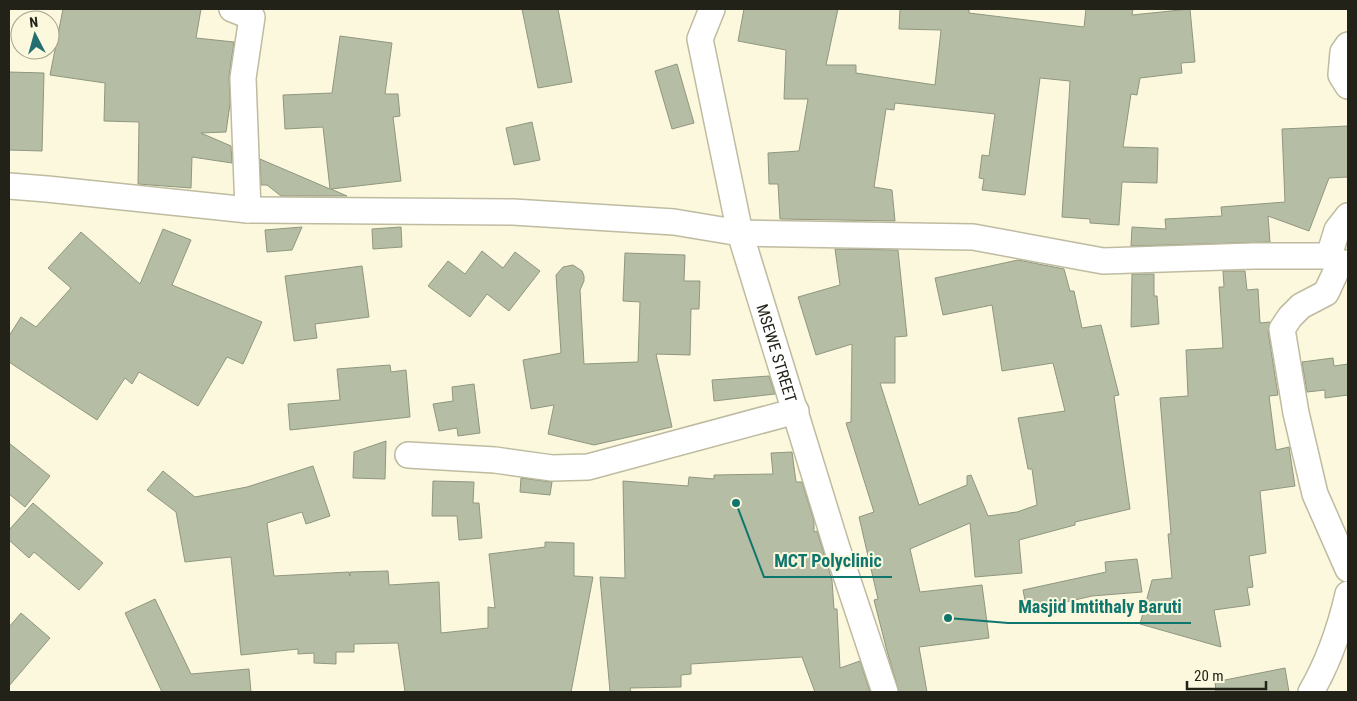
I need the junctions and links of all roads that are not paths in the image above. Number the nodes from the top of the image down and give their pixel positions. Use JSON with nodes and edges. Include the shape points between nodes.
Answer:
{"nodes":[{"id":1,"x":712,"y":9,"type":"edge"},
{"id":2,"x":245,"y":11,"type":"edge"},
{"id":3,"x":1348,"y":45,"type":"edge"},
{"id":4,"x":1348,"y":86,"type":"edge"},
{"id":5,"x":9,"y":186,"type":"edge"},
{"id":6,"x":248,"y":210,"type":"junction"},
{"id":7,"x":1348,"y":216,"type":"edge"},
{"id":8,"x":740,"y":232,"type":"junction"},
{"id":9,"x":1339,"y":261,"type":"edge"},
{"id":10,"x":796,"y":411,"type":"junction"},
{"id":11,"x":408,"y":455,"type":"dead end"},
{"id":12,"x":1348,"y":569,"type":"edge"},
{"id":13,"x":1348,"y":594,"type":"edge"},
{"id":14,"x":885,"y":692,"type":"edge"},
{"id":15,"x":1311,"y":692,"type":"edge"}],
"edges":[{"from":1,"to":8,"type":"street","name":"MSEWE STREET","via":[[700,39]]},
{"from":2,"to":6,"type":"street","via":[[243,78]]},
{"from":3,"to":4,"type":"street","via":[[1343,52],[1341,75]]},
{"from":5,"to":6,"type":"street"},
{"from":6,"to":8,"type":"street","via":[[513,212],[674,222]]},
{"from":7,"to":9,"type":"street","via":[[1338,230]]},
{"from":8,"to":9,"type":"street","via":[[973,238],[1103,261],[1253,256]]},
{"from":8,"to":10,"type":"street","name":"MSEWE STREET"},
{"from":9,"to":12,"type":"street","via":[[1326,293],[1301,306],[1282,329],[1296,414],[1315,494]]},
{"from":10,"to":11,"type":"street","via":[[588,467],[552,468],[495,460]]},
{"from":10,"to":14,"type":"street","name":"MSEWE STREET"},
{"from":13,"to":15,"type":"street","via":[[1327,663]]}]}
